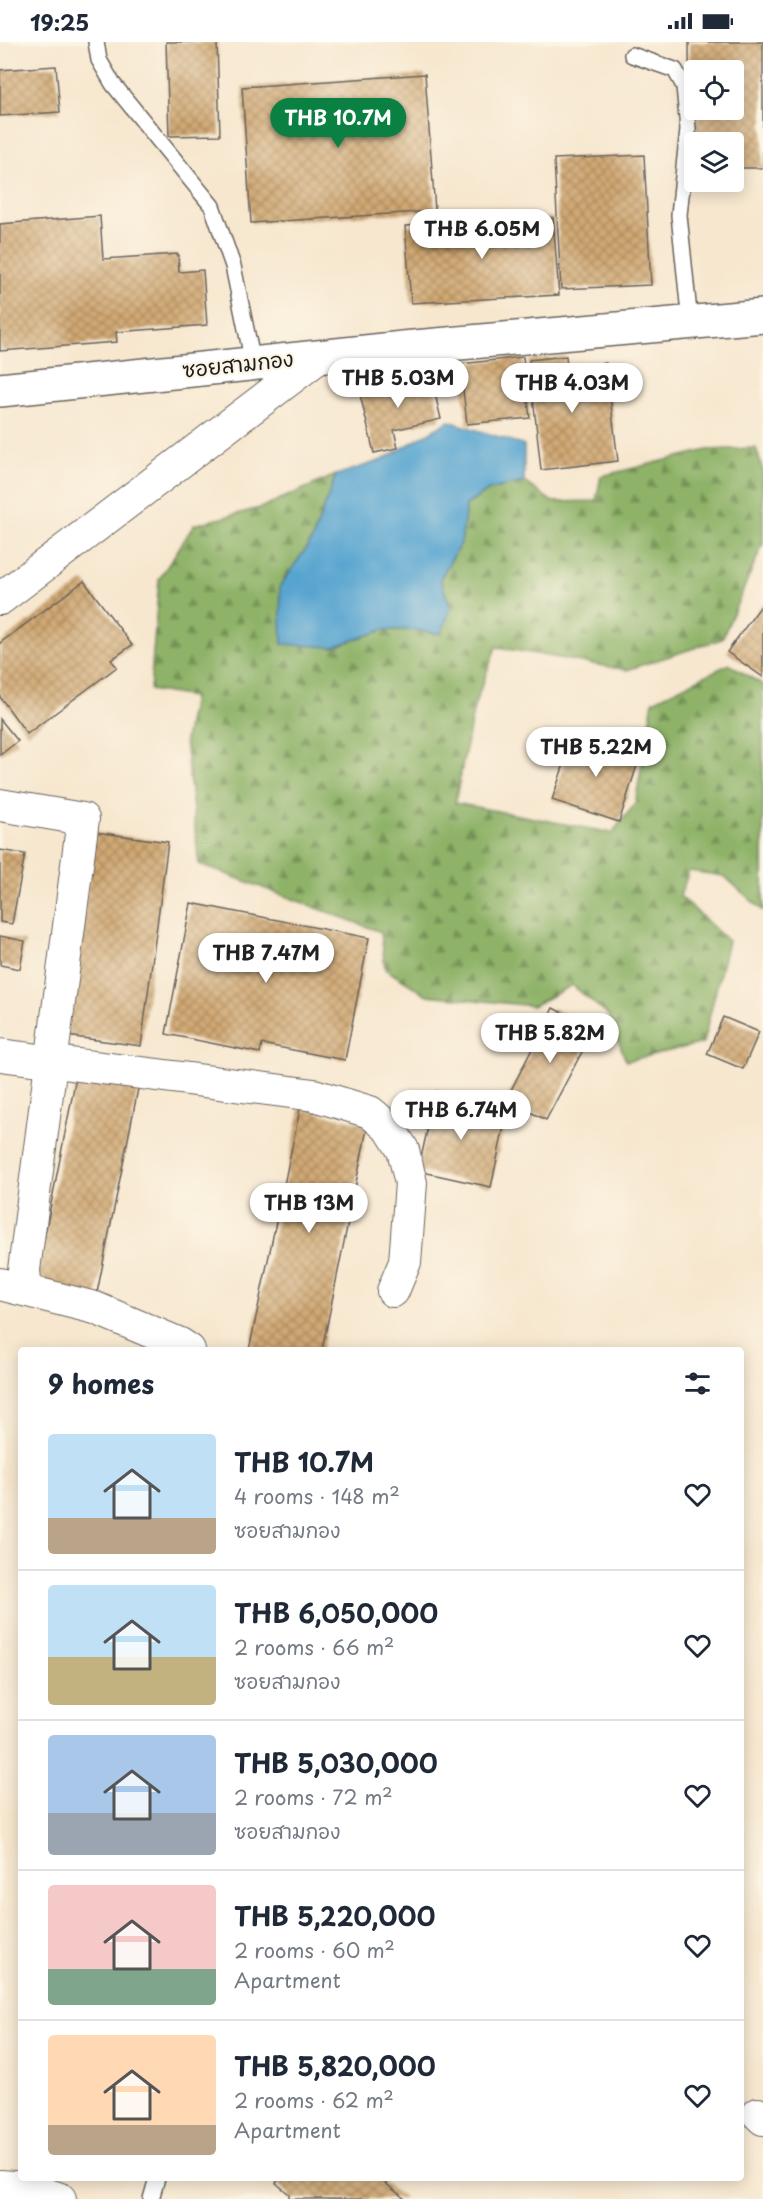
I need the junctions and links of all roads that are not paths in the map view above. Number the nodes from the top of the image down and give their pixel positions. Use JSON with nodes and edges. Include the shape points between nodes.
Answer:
{"nodes":[{"id":1,"x":96,"y":42,"type":"edge"},
{"id":2,"x":632,"y":55,"type":"dead end"},
{"id":3,"x":763,"y":316,"type":"edge"},
{"id":4,"x":690,"y":322,"type":"junction"},
{"id":5,"x":319,"y":357,"type":"junction"},
{"id":6,"x":253,"y":363,"type":"junction"},
{"id":7,"x":0,"y":390,"type":"edge"},
{"id":8,"x":0,"y":599,"type":"edge"},
{"id":9,"x":0,"y":805,"type":"edge"},
{"id":10,"x":0,"y":1055,"type":"edge"},
{"id":11,"x":50,"y":1062,"type":"junction"},
{"id":12,"x":13,"y":1287,"type":"edge"},
{"id":13,"x":393,"y":1291,"type":"dead end"},
{"id":14,"x":184,"y":1347,"type":"edge"},
{"id":15,"x":156,"y":2181,"type":"edge"},
{"id":16,"x":0,"y":2186,"type":"edge"},
{"id":17,"x":60,"y":2199,"type":"edge"},
{"id":18,"x":151,"y":2199,"type":"edge"}],
"edges":[{"from":1,"to":6,"type":"lane","via":[[99,60],[113,84],[212,206],[233,266]]},
{"from":2,"to":4,"type":"lane","via":[[675,70],[684,86],[688,129],[680,215]]},
{"from":3,"to":4,"type":"street","name":"ซอยสามกอง"},
{"from":4,"to":5,"type":"street","name":"ซอยสามกอง"},
{"from":5,"to":6,"type":"street","name":"ซอยสามกอง"},
{"from":5,"to":8,"type":"street"},
{"from":6,"to":7,"type":"street","name":"ซอยสามกอง"},
{"from":9,"to":11,"type":"street","via":[[83,819]]},
{"from":10,"to":11,"type":"street"},
{"from":11,"to":12,"type":"street","via":[[24,1270]]},
{"from":11,"to":13,"type":"street","via":[[314,1095],[370,1112],[390,1129],[403,1150],[411,1184],[405,1262]]},
{"from":12,"to":14,"type":"street","via":[[94,1308]]},
{"from":15,"to":18,"type":"lane"},
{"from":16,"to":17,"type":"street","via":[[27,2188]]}]}
